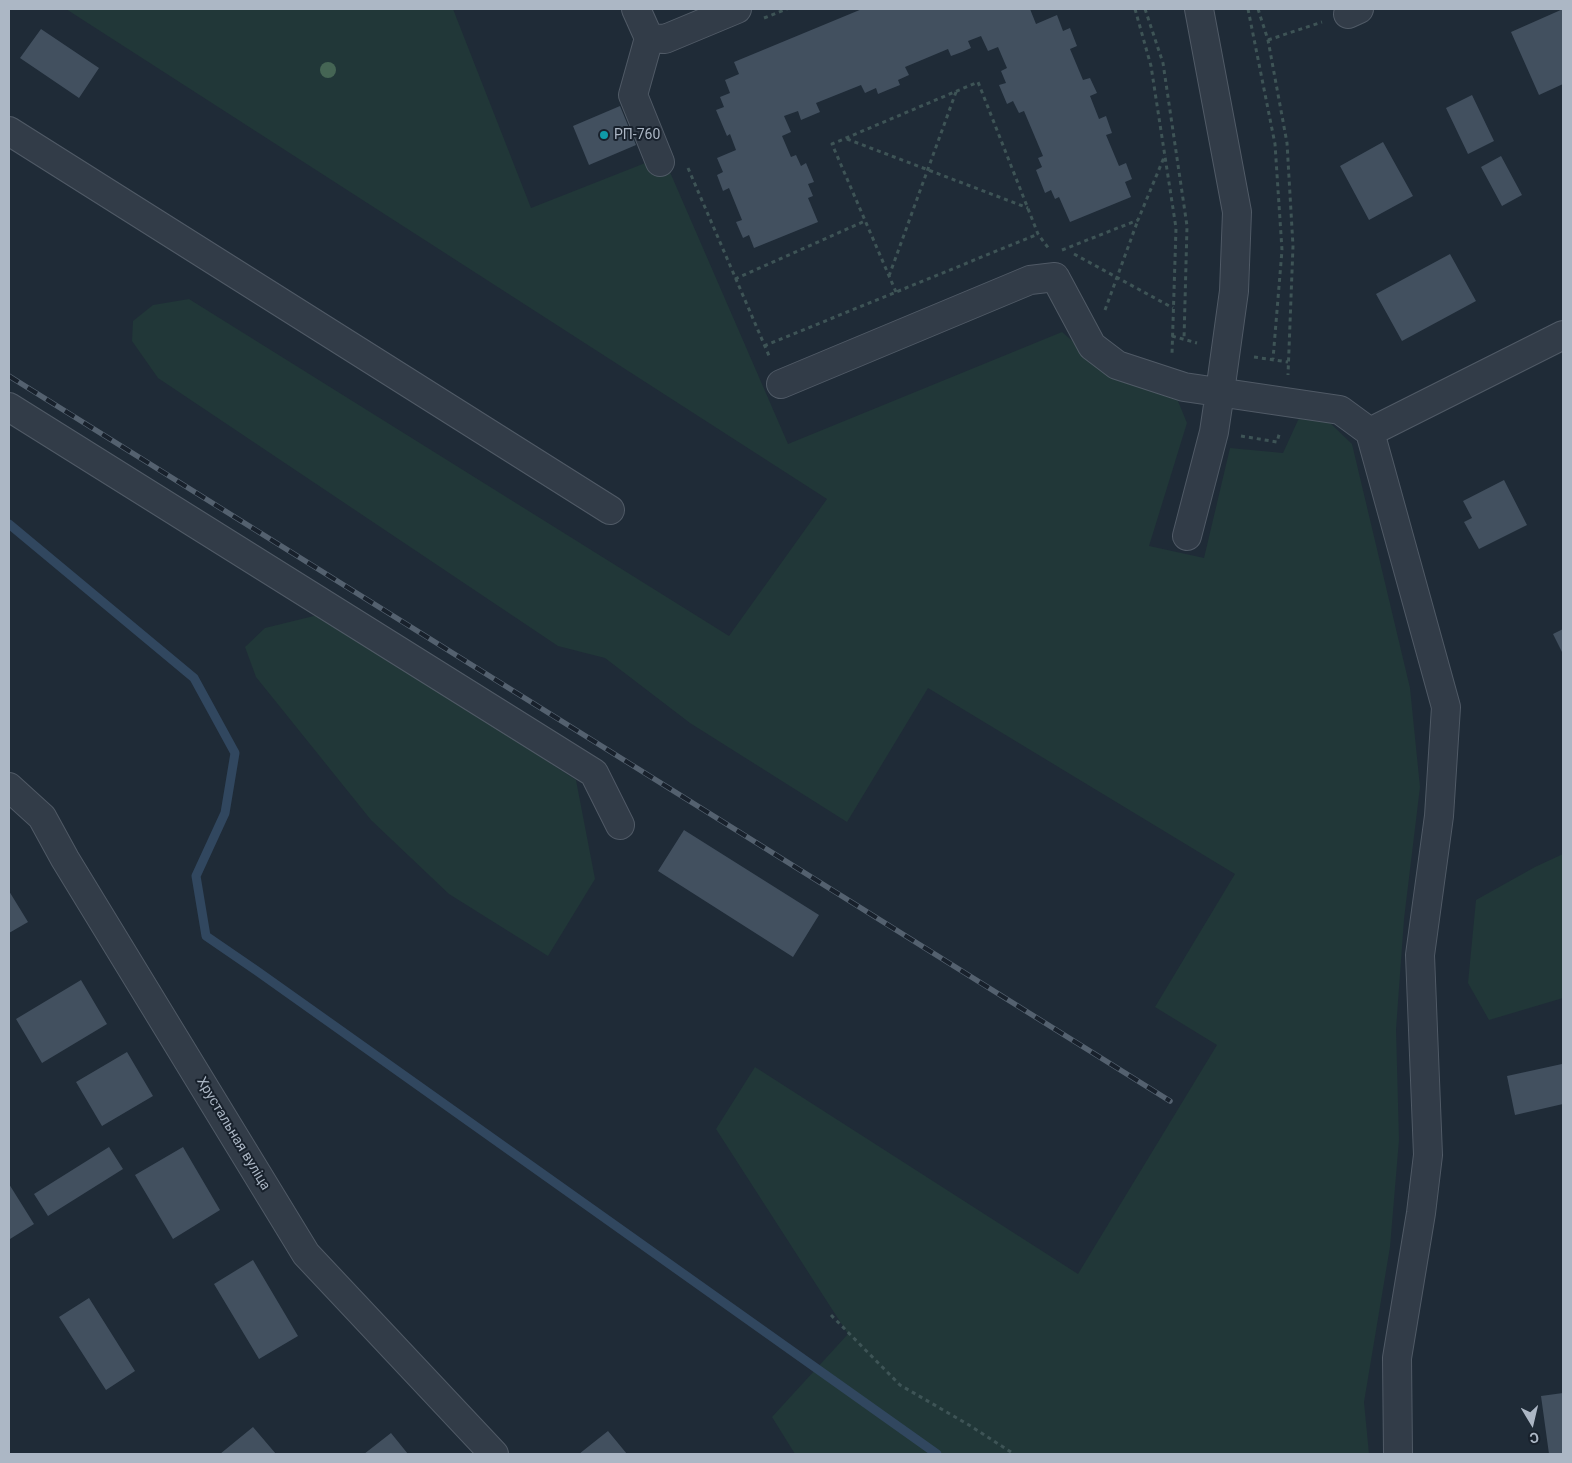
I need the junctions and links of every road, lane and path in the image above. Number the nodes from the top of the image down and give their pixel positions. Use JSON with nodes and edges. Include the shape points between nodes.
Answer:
{"nodes":[{"id":1,"x":636,"y":9,"type":"edge"},
{"id":2,"x":787,"y":9,"type":"edge"},
{"id":3,"x":1135,"y":9,"type":"edge"},
{"id":4,"x":1145,"y":9,"type":"edge"},
{"id":5,"x":1199,"y":9,"type":"edge"},
{"id":6,"x":1248,"y":9,"type":"edge"},
{"id":7,"x":1258,"y":9,"type":"edge"},
{"id":8,"x":1354,"y":12,"type":"edge"},
{"id":9,"x":749,"y":14,"type":"edge"},
{"id":10,"x":648,"y":38,"type":"junction"},
{"id":11,"x":1268,"y":40,"type":"junction"},
{"id":12,"x":956,"y":92,"type":"junction"},
{"id":13,"x":9,"y":131,"type":"edge"},
{"id":14,"x":846,"y":138,"type":"junction"},
{"id":15,"x":1165,"y":155,"type":"junction"},
{"id":16,"x":673,"y":163,"type":"joint"},
{"id":17,"x":928,"y":170,"type":"junction"},
{"id":18,"x":1028,"y":208,"type":"junction"},
{"id":19,"x":1138,"y":220,"type":"junction"},
{"id":20,"x":865,"y":221,"type":"junction"},
{"id":21,"x":1038,"y":234,"type":"junction"},
{"id":22,"x":1065,"y":249,"type":"junction"},
{"id":23,"x":1059,"y":251,"type":"dead end"},
{"id":24,"x":1053,"y":254,"type":"dead end"},
{"id":25,"x":889,"y":276,"type":"junction"},
{"id":26,"x":1118,"y":278,"type":"junction"},
{"id":27,"x":735,"y":279,"type":"junction"},
{"id":28,"x":896,"y":292,"type":"junction"},
{"id":29,"x":1174,"y":308,"type":"junction"},
{"id":30,"x":1102,"y":316,"type":"dead end"},
{"id":31,"x":1563,"y":335,"type":"edge"},
{"id":32,"x":1184,"y":339,"type":"dead end"},
{"id":33,"x":764,"y":346,"type":"junction"},
{"id":34,"x":1172,"y":355,"type":"dead end"},
{"id":35,"x":1273,"y":359,"type":"dead end"},
{"id":36,"x":781,"y":384,"type":"joint"},
{"id":37,"x":1220,"y":392,"type":"junction"},
{"id":38,"x":1287,"y":402,"type":"junction"},
{"id":39,"x":9,"y":407,"type":"edge"},
{"id":40,"x":1214,"y":432,"type":"junction"},
{"id":41,"x":1370,"y":432,"type":"junction"},
{"id":42,"x":610,"y":510,"type":"dead end"},
{"id":43,"x":1187,"y":536,"type":"dead end"},
{"id":44,"x":9,"y":787,"type":"edge"},
{"id":45,"x":620,"y":825,"type":"dead end"},
{"id":46,"x":831,"y":1315,"type":"dead end"},
{"id":47,"x":494,"y":1454,"type":"edge"},
{"id":48,"x":1014,"y":1454,"type":"edge"},
{"id":49,"x":1398,"y":1454,"type":"edge"}],
"edges":[{"from":1,"to":10,"type":"street"},
{"from":2,"to":9,"type":"path"},
{"from":3,"to":15,"type":"path","via":[[1152,66]]},
{"from":4,"to":32,"type":"path","via":[[1163,63],[1187,226]]},
{"from":5,"to":37,"type":"street","via":[[1236,212],[1234,291]]},
{"from":6,"to":35,"type":"path","via":[[1275,144],[1282,250]]},
{"from":7,"to":11,"type":"path"},
{"from":8,"to":11,"type":"path"},
{"from":9,"to":10,"type":"street","via":[[665,39]]},
{"from":10,"to":16,"type":"street","via":[[633,95]]},
{"from":11,"to":38,"type":"path","via":[[1287,143],[1293,246]]},
{"from":12,"to":14,"type":"path"},
{"from":12,"to":17,"type":"path"},
{"from":12,"to":18,"type":"path","via":[[978,82]]},
{"from":13,"to":42,"type":"street"},
{"from":14,"to":17,"type":"path"},
{"from":14,"to":20,"type":"path","via":[[832,144]]},
{"from":15,"to":19,"type":"path"},
{"from":15,"to":29,"type":"path","via":[[1176,228]]},
{"from":16,"to":27,"type":"path"},
{"from":17,"to":18,"type":"path"},
{"from":17,"to":25,"type":"path"},
{"from":18,"to":21,"type":"path"},
{"from":19,"to":22,"type":"path"},
{"from":19,"to":26,"type":"path"},
{"from":20,"to":25,"type":"path"},
{"from":20,"to":27,"type":"path"},
{"from":21,"to":24,"type":"path"},
{"from":21,"to":28,"type":"path"},
{"from":22,"to":23,"type":"path"},
{"from":22,"to":26,"type":"path"},
{"from":25,"to":28,"type":"path"},
{"from":26,"to":29,"type":"path"},
{"from":26,"to":30,"type":"path"},
{"from":27,"to":33,"type":"path"},
{"from":28,"to":33,"type":"path"},
{"from":29,"to":34,"type":"path"},
{"from":31,"to":41,"type":"street"},
{"from":33,"to":36,"type":"path"},
{"from":36,"to":37,"type":"street","via":[[1030,280],[1056,277],[1092,346],[1117,365],[1184,387]]},
{"from":37,"to":38,"type":"street"},
{"from":37,"to":40,"type":"street"},
{"from":38,"to":40,"type":"path","via":[[1277,442]]},
{"from":38,"to":41,"type":"street","via":[[1340,410]]},
{"from":39,"to":45,"type":"street","via":[[594,773]]},
{"from":40,"to":43,"type":"street"},
{"from":41,"to":49,"type":"street","via":[[1446,707],[1439,816],[1420,955],[1428,1155],[1397,1358]]},
{"from":44,"to":47,"type":"street","name":"Хрустальная вуліца","via":[[42,817],[306,1254]]},
{"from":46,"to":48,"type":"path","via":[[900,1384]]}]}
